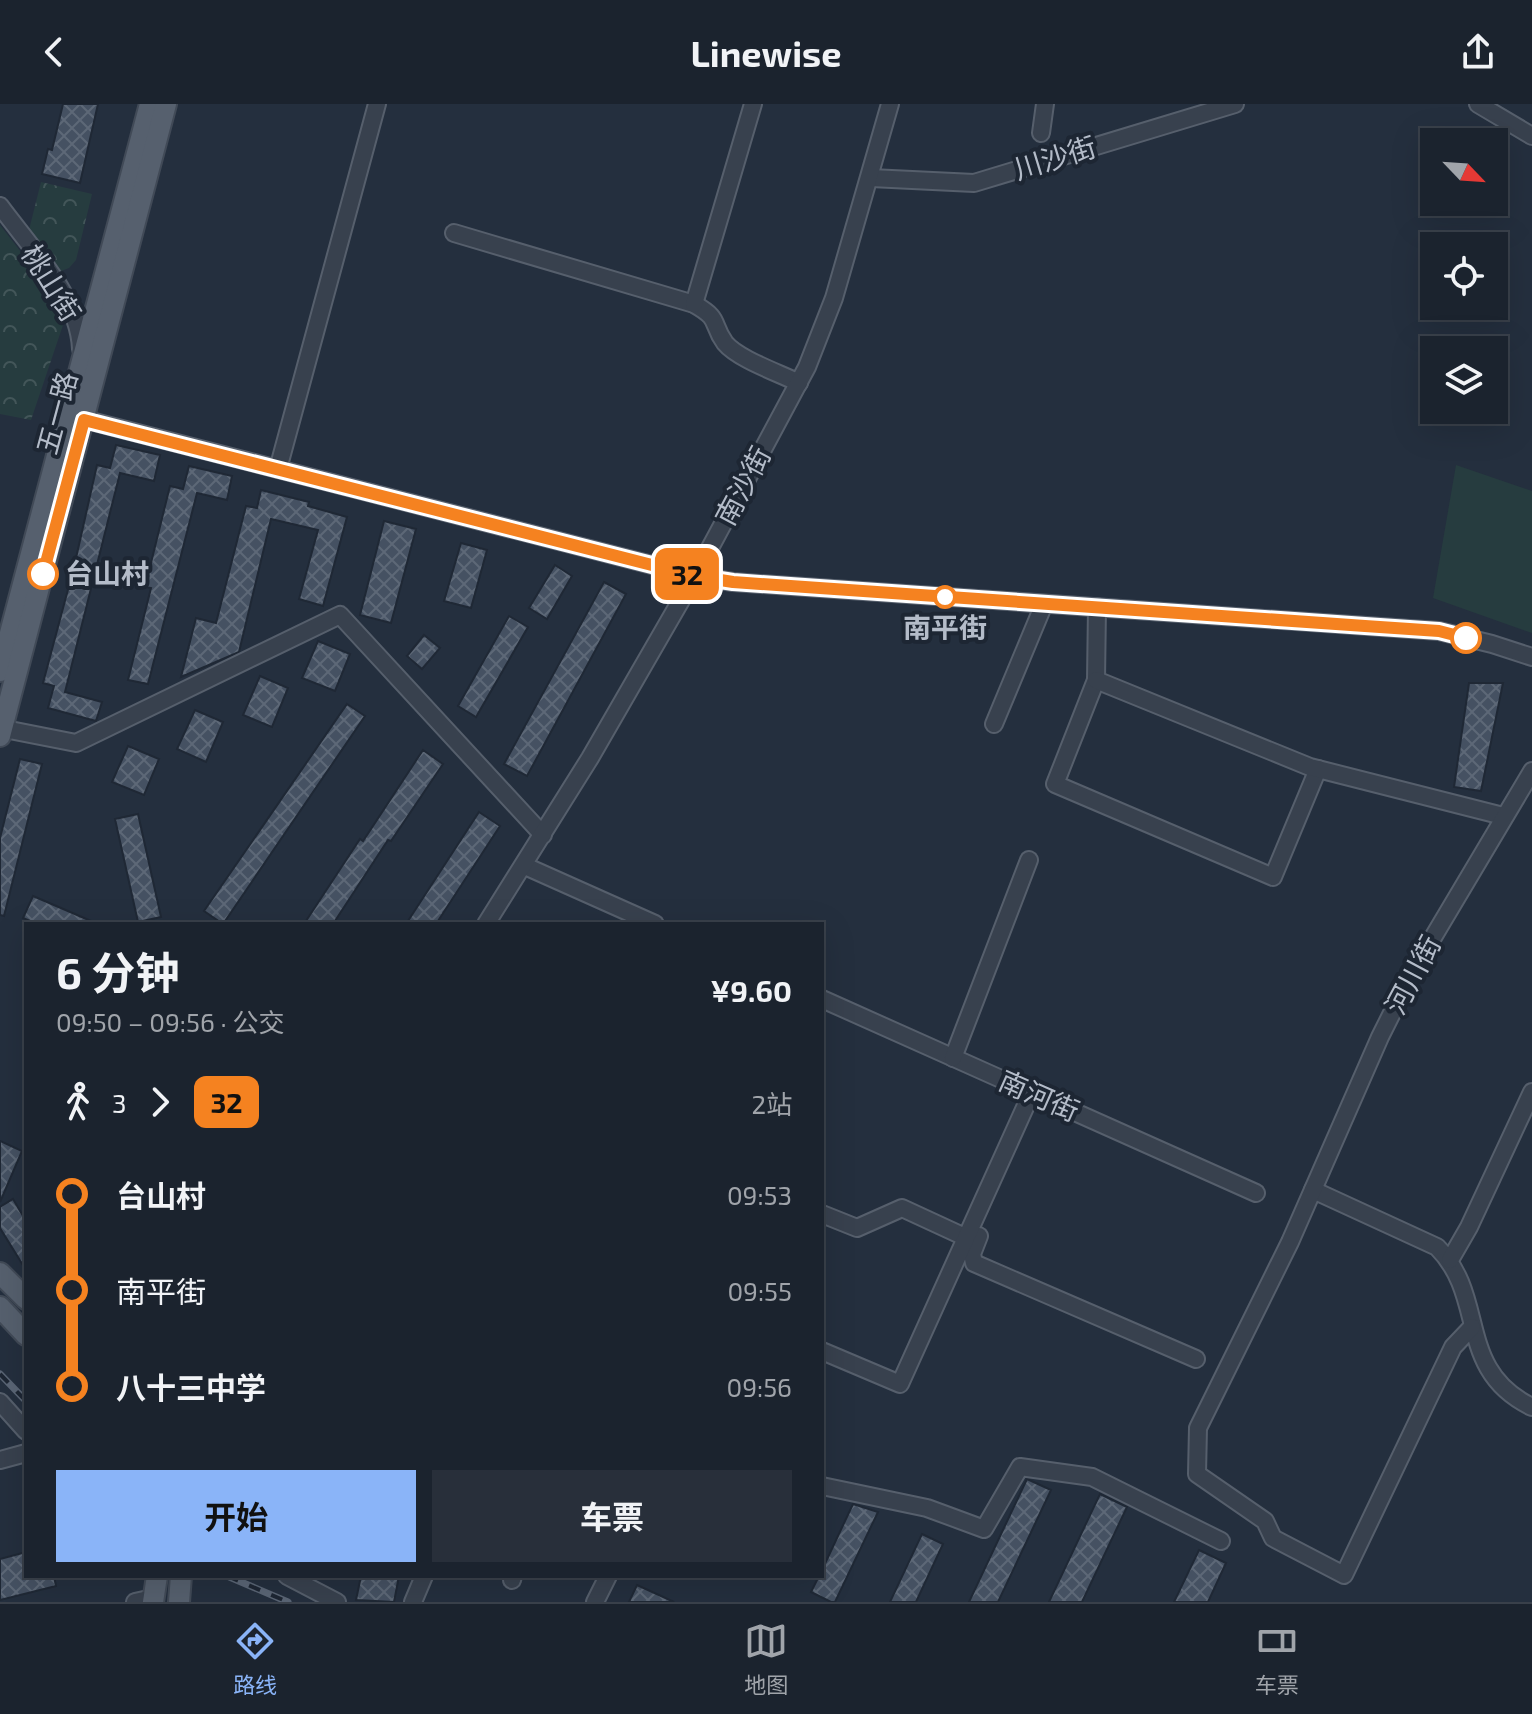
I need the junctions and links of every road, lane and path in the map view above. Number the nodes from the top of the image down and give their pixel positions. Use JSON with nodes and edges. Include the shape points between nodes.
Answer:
{"nodes":[{"id":1,"x":150,"y":104,"type":"edge"},
{"id":2,"x":166,"y":104,"type":"edge"},
{"id":3,"x":377,"y":104,"type":"edge"},
{"id":4,"x":753,"y":104,"type":"edge"},
{"id":5,"x":890,"y":104,"type":"edge"},
{"id":6,"x":1045,"y":104,"type":"edge"},
{"id":7,"x":1235,"y":104,"type":"edge"},
{"id":8,"x":1478,"y":104,"type":"edge"},
{"id":9,"x":1041,"y":133,"type":"dead end"},
{"id":10,"x":1532,"y":136,"type":"edge"},
{"id":11,"x":871,"y":178,"type":"junction"},
{"id":12,"x":0,"y":206,"type":"edge"},
{"id":13,"x":454,"y":233,"type":"dead end"},
{"id":14,"x":694,"y":304,"type":"junction"},
{"id":15,"x":82,"y":367,"type":"junction"},
{"id":16,"x":799,"y":383,"type":"junction"},
{"id":17,"x":77,"y":418,"type":"junction"},
{"id":18,"x":278,"y":469,"type":"junction"},
{"id":19,"x":695,"y":576,"type":"junction"},
{"id":20,"x":1044,"y":604,"type":"junction"},
{"id":21,"x":1097,"y":607,"type":"junction"},
{"id":22,"x":1532,"y":657,"type":"edge"},
{"id":23,"x":0,"y":671,"type":"edge"},
{"id":24,"x":1096,"y":680,"type":"junction"},
{"id":25,"x":994,"y":724,"type":"dead end"},
{"id":26,"x":1,"y":731,"type":"edge"},
{"id":27,"x":1318,"y":769,"type":"junction"},
{"id":28,"x":1532,"y":771,"type":"edge"},
{"id":29,"x":1503,"y":816,"type":"junction"},
{"id":30,"x":543,"y":835,"type":"junction"},
{"id":31,"x":1029,"y":860,"type":"dead end"},
{"id":32,"x":525,"y":866,"type":"junction"},
{"id":33,"x":487,"y":922,"type":"edge"},
{"id":34,"x":651,"y":922,"type":"edge"},
{"id":35,"x":824,"y":1000,"type":"edge"},
{"id":36,"x":953,"y":1058,"type":"junction"},
{"id":37,"x":1032,"y":1092,"type":"junction"},
{"id":38,"x":1532,"y":1092,"type":"edge"},
{"id":39,"x":998,"y":1168,"type":"junction"},
{"id":40,"x":1313,"y":1190,"type":"junction"},
{"id":41,"x":1256,"y":1193,"type":"dead end"},
{"id":42,"x":824,"y":1215,"type":"edge"},
{"id":43,"x":967,"y":1238,"type":"junction"},
{"id":44,"x":1450,"y":1260,"type":"junction"},
{"id":45,"x":0,"y":1273,"type":"edge"},
{"id":46,"x":24,"y":1297,"type":"edge"},
{"id":47,"x":0,"y":1307,"type":"edge"},
{"id":48,"x":1472,"y":1327,"type":"junction"},
{"id":49,"x":24,"y":1333,"type":"edge"},
{"id":50,"x":824,"y":1352,"type":"edge"},
{"id":51,"x":1196,"y":1359,"type":"dead end"},
{"id":52,"x":0,"y":1402,"type":"edge"},
{"id":53,"x":1532,"y":1407,"type":"edge"},
{"id":54,"x":24,"y":1429,"type":"edge"},
{"id":55,"x":24,"y":1454,"type":"edge"},
{"id":56,"x":0,"y":1460,"type":"edge"},
{"id":57,"x":824,"y":1486,"type":"edge"},
{"id":58,"x":1221,"y":1541,"type":"dead end"},
{"id":59,"x":156,"y":1578,"type":"edge"},
{"id":60,"x":181,"y":1578,"type":"edge"},
{"id":61,"x":291,"y":1578,"type":"edge"},
{"id":62,"x":423,"y":1578,"type":"edge"},
{"id":63,"x":607,"y":1578,"type":"edge"},
{"id":64,"x":147,"y":1601,"type":"edge"},
{"id":65,"x":179,"y":1602,"type":"edge"},
{"id":66,"x":337,"y":1602,"type":"edge"},
{"id":67,"x":413,"y":1602,"type":"edge"},
{"id":68,"x":595,"y":1602,"type":"edge"}],
"edges":[{"from":1,"to":15,"type":"main road","name":"五一路"},
{"from":2,"to":17,"type":"main road","name":"五一路"},
{"from":3,"to":18,"type":"street"},
{"from":4,"to":14,"type":"street"},
{"from":5,"to":11,"type":"street","name":"南沙街"},
{"from":6,"to":9,"type":"street"},
{"from":7,"to":11,"type":"street","name":"川沙街","via":[[974,183]]},
{"from":8,"to":10,"type":"street"},
{"from":11,"to":16,"type":"street","name":"南沙街","via":[[822,334]]},
{"from":12,"to":15,"type":"street","name":"桃山街","via":[[67,298],[80,331]]},
{"from":13,"to":14,"type":"street"},
{"from":14,"to":16,"type":"street","via":[[712,314],[726,343],[740,354]]},
{"from":15,"to":17,"type":"main road","name":"五一路"},
{"from":16,"to":19,"type":"street","name":"南沙街"},
{"from":17,"to":18,"type":"street"},
{"from":17,"to":23,"type":"main road","name":"五一路"},
{"from":17,"to":26,"type":"main road","name":"五一路"},
{"from":18,"to":19,"type":"street"},
{"from":19,"to":20,"type":"street"},
{"from":19,"to":30,"type":"street","name":"南沙街"},
{"from":20,"to":21,"type":"street"},
{"from":20,"to":25,"type":"street"},
{"from":21,"to":22,"type":"street","via":[[1439,631]]},
{"from":21,"to":24,"type":"street"},
{"from":24,"to":27,"type":"street"},
{"from":24,"to":27,"type":"street","via":[[1055,784],[1273,877]]},
{"from":26,"to":30,"type":"street","via":[[76,743],[340,615]]},
{"from":27,"to":29,"type":"street"},
{"from":28,"to":29,"type":"street","name":"河川街"},
{"from":29,"to":40,"type":"street","name":"河川街","via":[[1413,971]]},
{"from":30,"to":32,"type":"street","name":"南沙街"},
{"from":31,"to":36,"type":"street"},
{"from":32,"to":33,"type":"street","name":"南沙街"},
{"from":32,"to":34,"type":"street"},
{"from":35,"to":36,"type":"street","name":"南河街"},
{"from":36,"to":37,"type":"street","name":"南河街"},
{"from":37,"to":39,"type":"street"},
{"from":37,"to":41,"type":"street","name":"南河街"},
{"from":38,"to":44,"type":"street"},
{"from":39,"to":43,"type":"street"},
{"from":39,"to":51,"type":"street","via":[[1001,1185],[972,1254],[974,1263]]},
{"from":40,"to":44,"type":"street","via":[[1437,1247]]},
{"from":40,"to":48,"type":"street","name":"河川街","via":[[1198,1428],[1197,1474],[1265,1521],[1273,1538],[1344,1575],[1453,1347]]},
{"from":42,"to":43,"type":"street","via":[[857,1228],[902,1208]]},
{"from":43,"to":50,"type":"street","via":[[900,1384]]},
{"from":44,"to":48,"type":"street"},
{"from":45,"to":46,"type":"main road"},
{"from":47,"to":49,"type":"main road"},
{"from":48,"to":53,"type":"street","via":[[1486,1369],[1512,1397]]},
{"from":52,"to":54,"type":"street"},
{"from":55,"to":56,"type":"street"},
{"from":57,"to":58,"type":"street","via":[[927,1508],[984,1529],[1020,1467],[1092,1477]]},
{"from":59,"to":64,"type":"main road"},
{"from":60,"to":65,"type":"main road"},
{"from":61,"to":66,"type":"street"},
{"from":62,"to":67,"type":"street"},
{"from":63,"to":68,"type":"street"}]}
